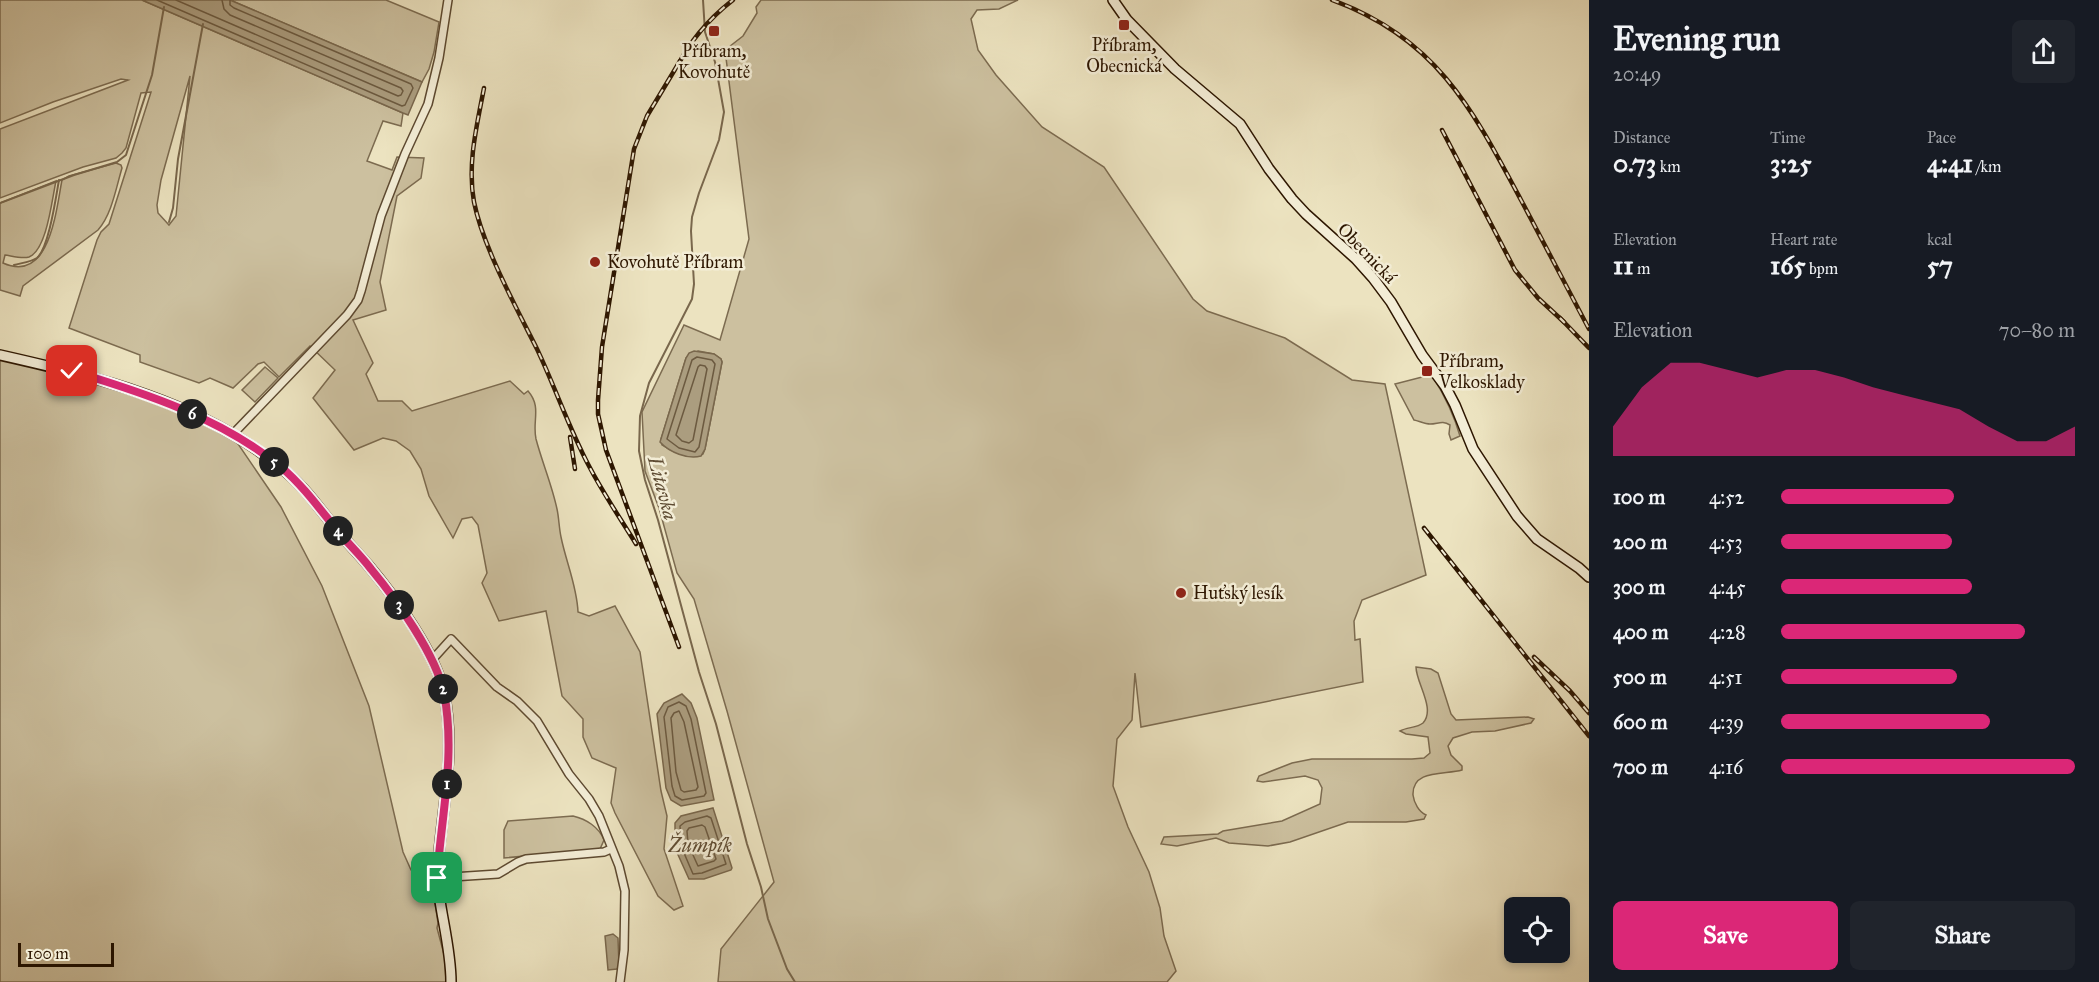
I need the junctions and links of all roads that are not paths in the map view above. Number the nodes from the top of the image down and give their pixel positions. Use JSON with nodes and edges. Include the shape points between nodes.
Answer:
{"nodes":[{"id":1,"x":448,"y":0,"type":"edge"},
{"id":2,"x":1113,"y":0,"type":"edge"},
{"id":3,"x":0,"y":355,"type":"edge"},
{"id":4,"x":233,"y":434,"type":"junction"},
{"id":5,"x":1589,"y":577,"type":"edge"},
{"id":6,"x":432,"y":660,"type":"junction"},
{"id":7,"x":611,"y":849,"type":"junction"},
{"id":8,"x":437,"y":878,"type":"junction"},
{"id":9,"x":451,"y":982,"type":"edge"},
{"id":10,"x":620,"y":982,"type":"edge"}],
"edges":[{"from":1,"to":4,"type":"street","via":[[428,104],[381,216],[358,300]]},
{"from":2,"to":5,"type":"street","name":"Obecnická","via":[[1175,69],[1240,124],[1292,199],[1373,278],[1445,386],[1473,449],[1521,522],[1537,539]]},
{"from":3,"to":4,"type":"street","via":[[132,389]]},
{"from":4,"to":6,"type":"street","via":[[282,468],[304,489],[387,588]]},
{"from":6,"to":7,"type":"street","via":[[451,639],[537,721],[596,810]]},
{"from":6,"to":8,"type":"street","via":[[443,690],[449,733]]},
{"from":7,"to":8,"type":"street","via":[[526,859],[498,874]]},
{"from":7,"to":10,"type":"street","via":[[625,891]]},
{"from":8,"to":9,"type":"street"}]}
